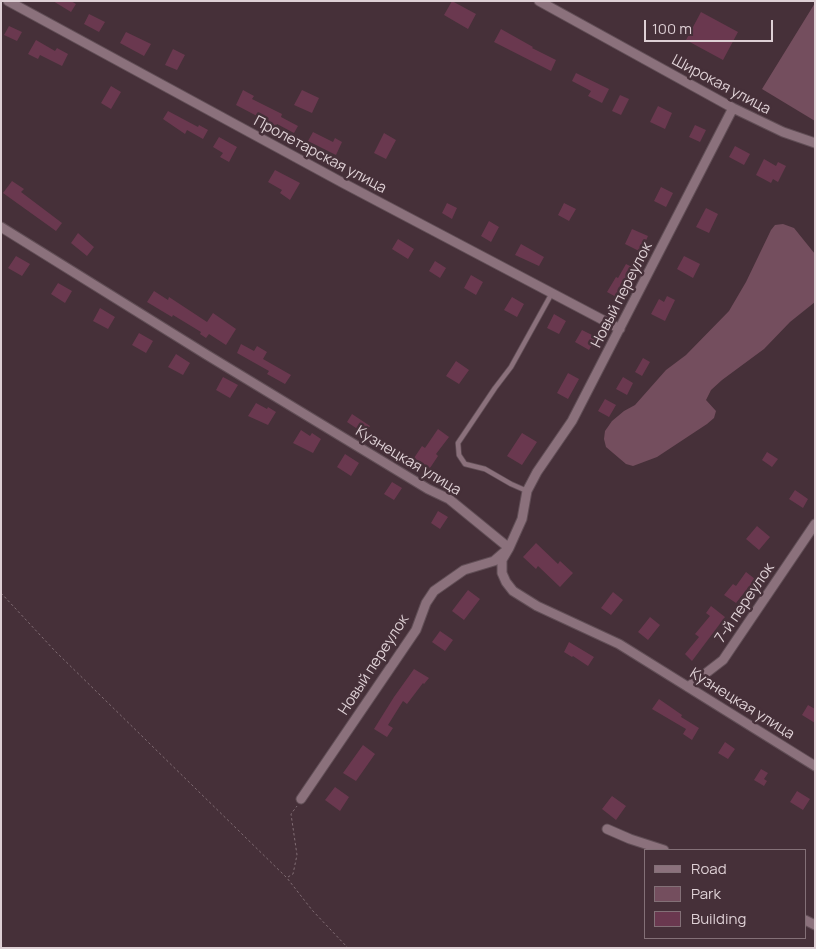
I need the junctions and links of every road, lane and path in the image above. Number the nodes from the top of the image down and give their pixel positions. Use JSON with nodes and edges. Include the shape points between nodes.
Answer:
{"nodes":[{"id":1,"x":8,"y":1,"type":"edge"},
{"id":2,"x":539,"y":1,"type":"edge"},
{"id":3,"x":733,"y":108,"type":"junction"},
{"id":4,"x":815,"y":143,"type":"edge"},
{"id":5,"x":1,"y":227,"type":"edge"},
{"id":6,"x":552,"y":293,"type":"junction"},
{"id":7,"x":620,"y":329,"type":"junction"},
{"id":8,"x":528,"y":491,"type":"junction"},
{"id":9,"x":815,"y":524,"type":"edge"},
{"id":10,"x":509,"y":548,"type":"junction"},
{"id":11,"x":1,"y":593,"type":"edge"},
{"id":12,"x":688,"y":687,"type":"junction"},
{"id":13,"x":815,"y":766,"type":"edge"},
{"id":14,"x":301,"y":799,"type":"joint"},
{"id":15,"x":607,"y":829,"type":"dead end"},
{"id":16,"x":661,"y":849,"type":"edge"},
{"id":17,"x":287,"y":878,"type":"junction"},
{"id":18,"x":348,"y":948,"type":"edge"}],
"edges":[{"from":1,"to":6,"type":"street","name":"Пролетарская улица","via":[[343,184]]},
{"from":2,"to":3,"type":"street","name":"Широкая улица"},
{"from":3,"to":4,"type":"street","name":"Широкая улица"},
{"from":3,"to":7,"type":"street","name":"Новый переулок"},
{"from":5,"to":10,"type":"street","name":"Кузнецкая улица","via":[[207,355],[449,499]]},
{"from":6,"to":7,"type":"street","name":"Пролетарская улица"},
{"from":6,"to":8,"type":"lane","via":[[512,366],[458,443],[459,455],[465,464],[485,469]]},
{"from":7,"to":8,"type":"street","name":"Новый переулок","via":[[572,421]]},
{"from":8,"to":10,"type":"street","name":"Новый переулок","via":[[522,519]]},
{"from":9,"to":12,"type":"street","name":"7-й переулок","via":[[722,660]]},
{"from":10,"to":12,"type":"street","name":"Кузнецкая улица","via":[[502,560],[502,573],[513,591],[537,606],[619,644]]},
{"from":10,"to":14,"type":"street","name":"Новый переулок","via":[[494,561],[464,570],[434,591],[416,630]]},
{"from":11,"to":17,"type":"path","via":[[55,651]]},
{"from":12,"to":13,"type":"street","name":"Кузнецкая улица"},
{"from":14,"to":17,"type":"path","via":[[291,814],[298,855],[293,874]]},
{"from":15,"to":16,"type":"street"},
{"from":17,"to":18,"type":"path"}]}
